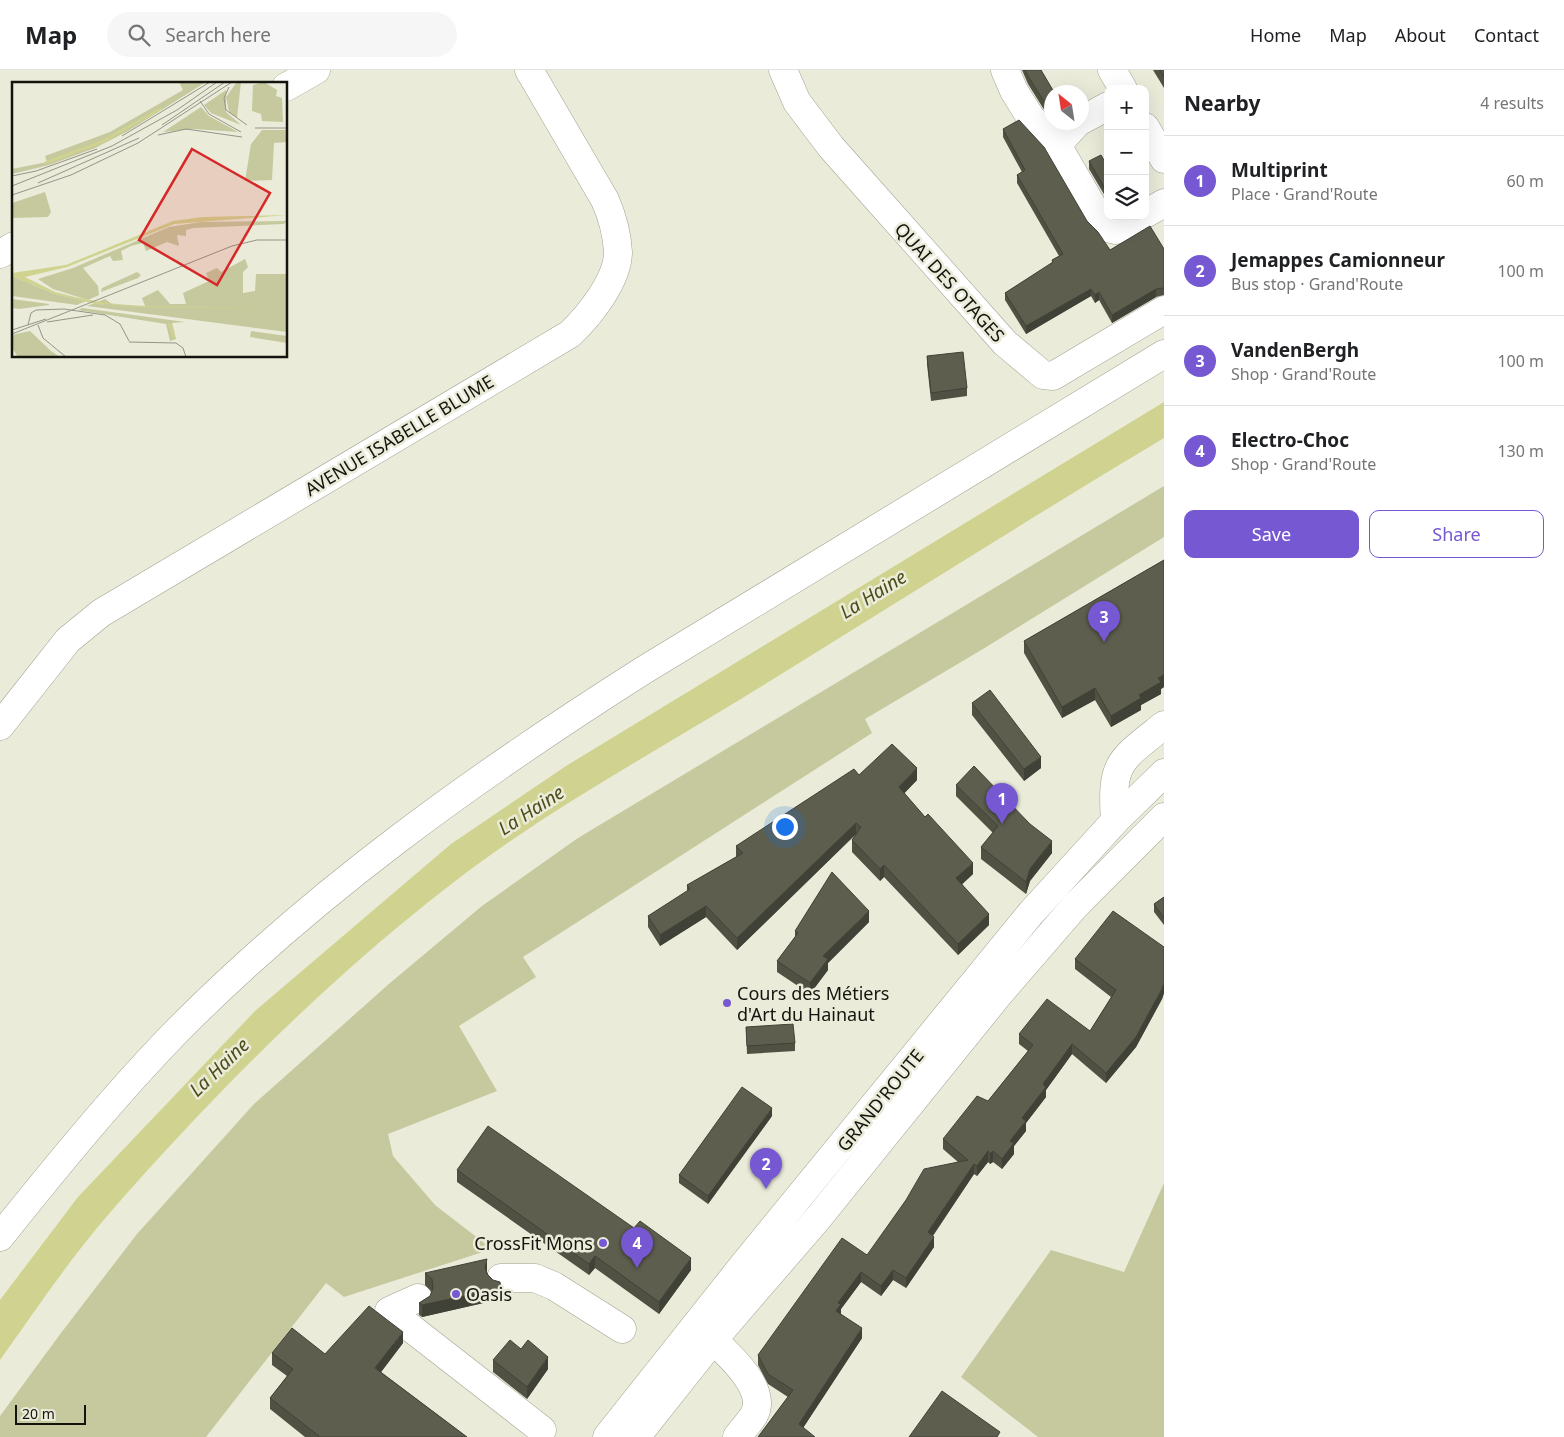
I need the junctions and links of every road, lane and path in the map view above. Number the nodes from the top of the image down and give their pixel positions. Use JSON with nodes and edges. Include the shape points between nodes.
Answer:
{"nodes":[{"id":1,"x":316,"y":70,"type":"edge"},
{"id":2,"x":529,"y":70,"type":"edge"},
{"id":3,"x":783,"y":70,"type":"edge"},
{"id":4,"x":1005,"y":70,"type":"edge"},
{"id":5,"x":1112,"y":70,"type":"edge"},
{"id":6,"x":1121,"y":85,"type":"edge"},
{"id":7,"x":288,"y":86,"type":"edge"},
{"id":8,"x":1104,"y":108,"type":"edge"},
{"id":9,"x":1089,"y":116,"type":"edge"},
{"id":10,"x":1070,"y":130,"type":"edge"},
{"id":11,"x":1147,"y":130,"type":"edge"},
{"id":12,"x":1056,"y":145,"type":"junction"},
{"id":13,"x":1164,"y":159,"type":"edge"},
{"id":14,"x":1164,"y":203,"type":"edge"},
{"id":15,"x":1149,"y":212,"type":"edge"},
{"id":16,"x":1134,"y":220,"type":"edge"},
{"id":17,"x":12,"y":247,"type":"edge"},
{"id":18,"x":0,"y":254,"type":"edge"},
{"id":19,"x":1164,"y":310,"type":"edge"},
{"id":20,"x":1105,"y":345,"type":"junction"},
{"id":21,"x":1164,"y":354,"type":"edge"},
{"id":22,"x":1033,"y":432,"type":"junction"},
{"id":23,"x":1164,"y":725,"type":"edge"},
{"id":24,"x":0,"y":726,"type":"edge"},
{"id":25,"x":1164,"y":773,"type":"edge"},
{"id":26,"x":1164,"y":817,"type":"edge"},
{"id":27,"x":1114,"y":822,"type":"junction"},
{"id":28,"x":0,"y":1237,"type":"edge"},
{"id":29,"x":501,"y":1278,"type":"dead end"},
{"id":30,"x":418,"y":1298,"type":"dead end"},
{"id":31,"x":622,"y":1329,"type":"dead end"},
{"id":32,"x":713,"y":1340,"type":"junction"},
{"id":33,"x":542,"y":1430,"type":"dead end"},
{"id":34,"x":607,"y":1437,"type":"edge"},
{"id":35,"x":636,"y":1437,"type":"edge"},
{"id":36,"x":737,"y":1437,"type":"edge"}],
"edges":[{"from":1,"to":7,"type":"street"},
{"from":2,"to":24,"type":"street","name":"AVENUE ISABELLE BLUME","via":[[612,216],[618,254],[606,286],[588,318],[570,334],[101,612],[68,640]]},
{"from":3,"to":20,"type":"street","name":"QUAI DES OTAGES","via":[[797,102],[831,147],[1005,343],[1043,376],[1053,376]]},
{"from":4,"to":12,"type":"street","via":[[1030,118]]},
{"from":5,"to":6,"type":"street"},
{"from":8,"to":9,"type":"street"},
{"from":10,"to":12,"type":"street"},
{"from":11,"to":13,"type":"street"},
{"from":12,"to":16,"type":"street","via":[[1108,228],[1116,230]]},
{"from":14,"to":15,"type":"street"},
{"from":17,"to":18,"type":"street"},
{"from":19,"to":20,"type":"street","name":"QUAI DES OTAGES"},
{"from":20,"to":22,"type":"street"},
{"from":21,"to":22,"type":"street"},
{"from":22,"to":28,"type":"street","via":[[566,719],[395,840],[253,959],[175,1034],[65,1155]]},
{"from":23,"to":27,"type":"street","via":[[1135,748],[1117,768],[1112,789]]},
{"from":25,"to":27,"type":"street","name":"GRAND'ROUTE"},
{"from":26,"to":32,"type":"street","name":"GRAND'ROUTE","via":[[1075,906],[999,994],[819,1217]]},
{"from":27,"to":34,"type":"street","name":"GRAND'ROUTE","via":[[1031,913]]},
{"from":29,"to":31,"type":"street","via":[[535,1278],[554,1286]]},
{"from":30,"to":33,"type":"street","via":[[389,1311]]},
{"from":32,"to":35,"type":"street","name":"GRAND'ROUTE"},
{"from":32,"to":36,"type":"street","via":[[742,1367],[756,1397],[755,1414]]}]}
